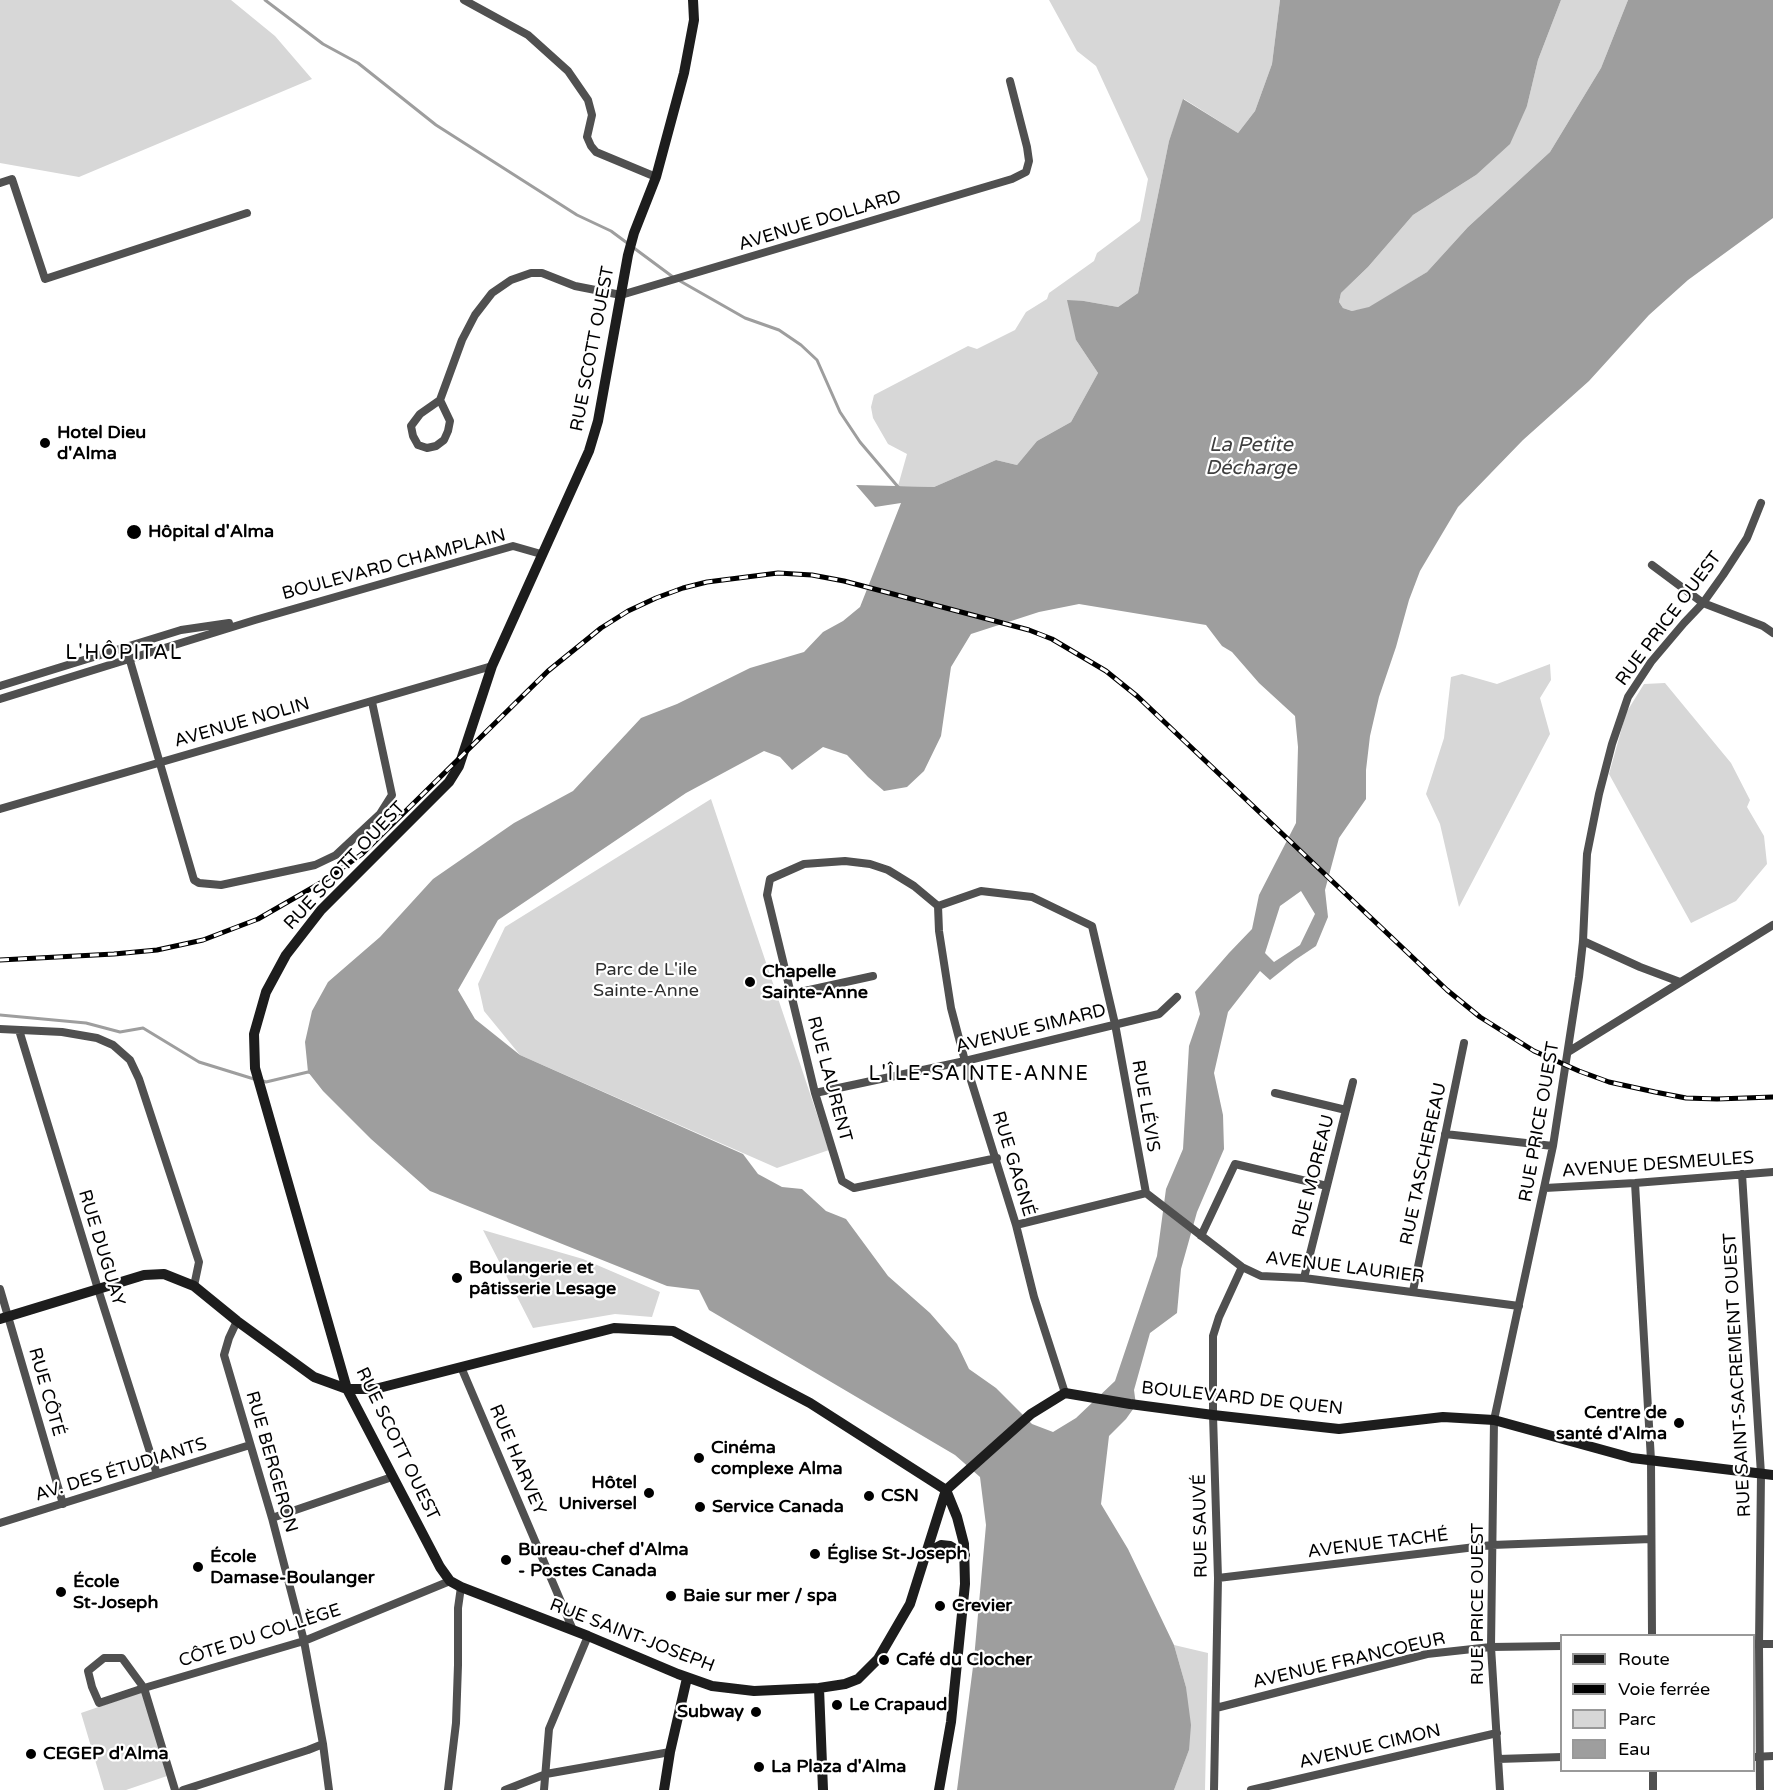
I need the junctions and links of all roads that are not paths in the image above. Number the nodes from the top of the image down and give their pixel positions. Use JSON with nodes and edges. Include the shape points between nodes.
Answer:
{"nodes":[{"id":1,"x":464,"y":0,"type":"edge"},
{"id":2,"x":693,"y":0,"type":"edge"},
{"id":3,"x":1010,"y":81,"type":"dead end"},
{"id":4,"x":656,"y":177,"type":"junction"},
{"id":5,"x":0,"y":183,"type":"edge"},
{"id":6,"x":246,"y":213,"type":"dead end"},
{"id":7,"x":621,"y":295,"type":"junction"},
{"id":8,"x":440,"y":400,"type":"junction"},
{"id":9,"x":1761,"y":503,"type":"dead end"},
{"id":10,"x":541,"y":554,"type":"junction"},
{"id":11,"x":1652,"y":565,"type":"dead end"},
{"id":12,"x":1703,"y":603,"type":"junction"},
{"id":13,"x":255,"y":620,"type":"junction"},
{"id":14,"x":1773,"y":633,"type":"edge"},
{"id":15,"x":126,"y":648,"type":"junction"},
{"id":16,"x":129,"y":659,"type":"junction"},
{"id":17,"x":492,"y":666,"type":"junction"},
{"id":18,"x":0,"y":686,"type":"edge"},
{"id":19,"x":0,"y":699,"type":"edge"},
{"id":20,"x":372,"y":702,"type":"junction"},
{"id":21,"x":158,"y":762,"type":"junction"},
{"id":22,"x":0,"y":809,"type":"edge"},
{"id":23,"x":938,"y":906,"type":"junction"},
{"id":24,"x":1773,"y":925,"type":"edge"},
{"id":25,"x":1583,"y":941,"type":"junction"},
{"id":26,"x":873,"y":976,"type":"dead end"},
{"id":27,"x":1680,"y":982,"type":"junction"},
{"id":28,"x":791,"y":994,"type":"junction"},
{"id":29,"x":1177,"y":997,"type":"dead end"},
{"id":30,"x":1115,"y":1024,"type":"junction"},
{"id":31,"x":0,"y":1029,"type":"edge"},
{"id":32,"x":19,"y":1030,"type":"junction"},
{"id":33,"x":1464,"y":1043,"type":"dead end"},
{"id":34,"x":1568,"y":1052,"type":"junction"},
{"id":35,"x":965,"y":1060,"type":"junction"},
{"id":36,"x":1353,"y":1082,"type":"dead end"},
{"id":37,"x":815,"y":1093,"type":"junction"},
{"id":38,"x":1275,"y":1094,"type":"dead end"},
{"id":39,"x":1346,"y":1110,"type":"junction"},
{"id":40,"x":1445,"y":1134,"type":"junction"},
{"id":41,"x":1553,"y":1146,"type":"junction"},
{"id":42,"x":997,"y":1158,"type":"junction"},
{"id":43,"x":1773,"y":1172,"type":"edge"},
{"id":44,"x":1742,"y":1174,"type":"junction"},
{"id":45,"x":1635,"y":1183,"type":"junction"},
{"id":46,"x":1327,"y":1186,"type":"junction"},
{"id":47,"x":1545,"y":1188,"type":"junction"},
{"id":48,"x":1146,"y":1193,"type":"junction"},
{"id":49,"x":1016,"y":1225,"type":"junction"},
{"id":50,"x":1201,"y":1236,"type":"junction"},
{"id":51,"x":1242,"y":1267,"type":"junction"},
{"id":52,"x":1304,"y":1278,"type":"junction"},
{"id":53,"x":194,"y":1286,"type":"junction"},
{"id":54,"x":0,"y":1289,"type":"edge"},
{"id":55,"x":98,"y":1289,"type":"junction"},
{"id":56,"x":1413,"y":1292,"type":"junction"},
{"id":57,"x":1519,"y":1306,"type":"junction"},
{"id":58,"x":4,"y":1318,"type":"edge"},
{"id":59,"x":237,"y":1321,"type":"junction"},
{"id":60,"x":461,"y":1367,"type":"junction"},
{"id":61,"x":347,"y":1389,"type":"junction"},
{"id":62,"x":1065,"y":1393,"type":"junction"},
{"id":63,"x":1213,"y":1415,"type":"junction"},
{"id":64,"x":1494,"y":1420,"type":"junction"},
{"id":65,"x":250,"y":1445,"type":"junction"},
{"id":66,"x":1651,"y":1460,"type":"junction"},
{"id":67,"x":157,"y":1473,"type":"junction"},
{"id":68,"x":1761,"y":1474,"type":"junction"},
{"id":69,"x":1773,"y":1475,"type":"edge"},
{"id":70,"x":392,"y":1477,"type":"junction"},
{"id":71,"x":946,"y":1490,"type":"junction"},
{"id":72,"x":63,"y":1504,"type":"junction"},
{"id":73,"x":272,"y":1518,"type":"junction"},
{"id":74,"x":0,"y":1523,"type":"edge"},
{"id":75,"x":1651,"y":1539,"type":"junction"},
{"id":76,"x":1492,"y":1545,"type":"junction"},
{"id":77,"x":925,"y":1554,"type":"junction"},
{"id":78,"x":965,"y":1555,"type":"junction"},
{"id":79,"x":1218,"y":1578,"type":"junction"},
{"id":80,"x":450,"y":1581,"type":"junction"},
{"id":81,"x":461,"y":1587,"type":"junction"},
{"id":82,"x":573,"y":1630,"type":"junction"},
{"id":83,"x":1652,"y":1634,"type":"edge"},
{"id":84,"x":588,"y":1636,"type":"junction"},
{"id":85,"x":304,"y":1641,"type":"junction"},
{"id":86,"x":1756,"y":1644,"type":"edge"},
{"id":87,"x":1773,"y":1644,"type":"edge"},
{"id":88,"x":1560,"y":1646,"type":"edge"},
{"id":89,"x":1491,"y":1647,"type":"junction"},
{"id":90,"x":687,"y":1678,"type":"junction"},
{"id":91,"x":144,"y":1688,"type":"junction"},
{"id":92,"x":819,"y":1688,"type":"junction"},
{"id":93,"x":1216,"y":1708,"type":"junction"},
{"id":94,"x":1497,"y":1733,"type":"junction"},
{"id":95,"x":323,"y":1744,"type":"junction"},
{"id":96,"x":670,"y":1752,"type":"junction"},
{"id":97,"x":1773,"y":1756,"type":"edge"},
{"id":98,"x":1560,"y":1757,"type":"edge"},
{"id":99,"x":1757,"y":1757,"type":"edge"},
{"id":100,"x":1498,"y":1759,"type":"junction"},
{"id":101,"x":1653,"y":1772,"type":"edge"},
{"id":102,"x":546,"y":1774,"type":"junction"},
{"id":103,"x":175,"y":1790,"type":"edge"},
{"id":104,"x":183,"y":1790,"type":"edge"},
{"id":105,"x":329,"y":1790,"type":"edge"},
{"id":106,"x":448,"y":1790,"type":"edge"},
{"id":107,"x":505,"y":1790,"type":"edge"},
{"id":108,"x":544,"y":1790,"type":"edge"},
{"id":109,"x":664,"y":1790,"type":"edge"},
{"id":110,"x":823,"y":1790,"type":"edge"},
{"id":111,"x":939,"y":1790,"type":"edge"},
{"id":112,"x":1214,"y":1790,"type":"edge"},
{"id":113,"x":1251,"y":1790,"type":"edge"},
{"id":114,"x":1500,"y":1790,"type":"edge"},
{"id":115,"x":1653,"y":1790,"type":"edge"},
{"id":116,"x":1760,"y":1790,"type":"edge"}],
"edges":[{"from":1,"to":4,"type":"street","via":[[528,35],[568,71],[588,100],[591,115],[587,137],[596,152]]},
{"from":2,"to":4,"type":"street","name":"RUE SCOTT OUEST","via":[[694,20],[684,74]]},
{"from":3,"to":7,"type":"street","name":"AVENUE DOLLARD","via":[[1027,147],[1026,172]]},
{"from":4,"to":7,"type":"street","name":"RUE SCOTT OUEST","via":[[631,244]]},
{"from":5,"to":6,"type":"street","via":[[12,179],[45,279]]},
{"from":7,"to":8,"type":"street","via":[[575,286],[542,273],[511,280],[492,293],[475,315]]},
{"from":7,"to":10,"type":"street","name":"RUE SCOTT OUEST","via":[[589,451]]},
{"from":8,"to":8,"type":"street","via":[[411,426],[418,445],[427,448],[444,440],[450,421]]},
{"from":9,"to":12,"type":"street","name":"RUE PRICE OUEST","via":[[1747,538]]},
{"from":10,"to":13,"type":"street","name":"BOULEVARD CHAMPLAIN","via":[[513,546]]},
{"from":10,"to":17,"type":"street","name":"RUE SCOTT OUEST"},
{"from":11,"to":12,"type":"street"},
{"from":12,"to":14,"type":"street"},
{"from":12,"to":25,"type":"street","name":"RUE PRICE OUEST","via":[[1651,662],[1628,698],[1609,754],[1587,854]]},
{"from":13,"to":15,"type":"street","name":"BOULEVARD CHAMPLAIN","via":[[181,630]]},
{"from":13,"to":16,"type":"street","name":"BOULEVARD CHAMPLAIN"},
{"from":15,"to":16,"type":"street"},
{"from":15,"to":18,"type":"street","name":"BOULEVARD CHAMPLAIN"},
{"from":16,"to":19,"type":"street","name":"BOULEVARD CHAMPLAIN"},
{"from":16,"to":21,"type":"street"},
{"from":17,"to":20,"type":"street","name":"AVENUE NOLIN"},
{"from":17,"to":61,"type":"street","name":"RUE SCOTT OUEST","via":[[465,752],[449,782],[321,910],[286,955],[266,992],[254,1034],[255,1068]]},
{"from":20,"to":21,"type":"street","name":"AVENUE NOLIN"},
{"from":20,"to":21,"type":"street","via":[[392,795],[380,814],[336,855],[315,865],[221,885],[198,883]]},
{"from":21,"to":22,"type":"street","name":"AVENUE NOLIN"},
{"from":23,"to":28,"type":"street","name":"RUE LAURENT","via":[[914,886],[870,864],[804,864],[770,879],[767,895]]},
{"from":23,"to":30,"type":"street","name":"RUE LÉVIS","via":[[981,891],[1032,897],[1092,926]]},
{"from":23,"to":35,"type":"street","name":"RUE GAGNÉ","via":[[951,1008]]},
{"from":24,"to":27,"type":"street"},
{"from":25,"to":27,"type":"street"},
{"from":25,"to":34,"type":"street","name":"RUE PRICE OUEST"},
{"from":26,"to":28,"type":"street"},
{"from":27,"to":34,"type":"street"},
{"from":28,"to":37,"type":"street","name":"RUE LAURENT"},
{"from":29,"to":30,"type":"street","name":"AVENUE SIMARD","via":[[1159,1014]]},
{"from":30,"to":35,"type":"street","name":"AVENUE SIMARD"},
{"from":30,"to":48,"type":"street","name":"RUE LÉVIS"},
{"from":31,"to":32,"type":"street"},
{"from":32,"to":53,"type":"street","via":[[97,1038],[113,1045],[130,1060],[199,1262]]},
{"from":32,"to":55,"type":"street","name":"RUE DUGUAY"},
{"from":33,"to":40,"type":"street","name":"RUE TASCHEREAU"},
{"from":34,"to":41,"type":"street","name":"RUE PRICE OUEST"},
{"from":35,"to":37,"type":"street","name":"AVENUE SIMARD"},
{"from":35,"to":42,"type":"street","name":"RUE GAGNÉ"},
{"from":36,"to":39,"type":"street","name":"RUE MOREAU"},
{"from":37,"to":42,"type":"street","name":"RUE LAURENT","via":[[842,1181],[854,1188]]},
{"from":38,"to":39,"type":"street"},
{"from":39,"to":46,"type":"street","name":"RUE MOREAU"},
{"from":40,"to":41,"type":"street"},
{"from":40,"to":56,"type":"street","name":"RUE TASCHEREAU"},
{"from":41,"to":47,"type":"street","name":"RUE PRICE OUEST"},
{"from":42,"to":49,"type":"street","name":"RUE GAGNÉ"},
{"from":43,"to":44,"type":"street","name":"AVENUE DESMEULES"},
{"from":44,"to":45,"type":"street","name":"AVENUE DESMEULES"},
{"from":44,"to":68,"type":"street","name":"RUE SAINT-SACREMENT OUEST"},
{"from":45,"to":47,"type":"street","name":"AVENUE DESMEULES"},
{"from":45,"to":66,"type":"street"},
{"from":46,"to":50,"type":"street","via":[[1235,1164]]},
{"from":46,"to":52,"type":"street","name":"RUE MOREAU"},
{"from":47,"to":57,"type":"street","name":"RUE PRICE OUEST"},
{"from":48,"to":49,"type":"street"},
{"from":48,"to":50,"type":"street","name":"AVENUE LAURIER"},
{"from":49,"to":62,"type":"street","name":"RUE GAGNÉ"},
{"from":50,"to":51,"type":"street","name":"AVENUE LAURIER"},
{"from":51,"to":52,"type":"street","name":"AVENUE LAURIER","via":[[1262,1276]]},
{"from":51,"to":63,"type":"street","name":"RUE SAUVÉ","via":[[1213,1336]]},
{"from":52,"to":56,"type":"street","name":"AVENUE LAURIER"},
{"from":53,"to":55,"type":"street","via":[[164,1274],[144,1275]]},
{"from":53,"to":59,"type":"street"},
{"from":54,"to":58,"type":"street","name":"RUE CÔTÉ"},
{"from":55,"to":58,"type":"street"},
{"from":55,"to":67,"type":"street","name":"RUE DUGUAY"},
{"from":56,"to":57,"type":"street","name":"AVENUE LAURIER"},
{"from":57,"to":64,"type":"street","name":"RUE PRICE OUEST"},
{"from":58,"to":72,"type":"street","name":"RUE CÔTÉ"},
{"from":59,"to":61,"type":"street","via":[[314,1377]]},
{"from":59,"to":65,"type":"street","name":"RUE BERGERON","via":[[224,1354]]},
{"from":60,"to":61,"type":"street","via":[[375,1389]]},
{"from":60,"to":71,"type":"street","via":[[614,1328],[673,1331],[810,1404]]},
{"from":60,"to":82,"type":"street","name":"RUE HARVEY"},
{"from":61,"to":70,"type":"street","name":"RUE SCOTT OUEST"},
{"from":62,"to":63,"type":"street","name":"BOULEVARD DE QUEN"},
{"from":62,"to":71,"type":"street","name":"RUE SAINT-JOSEPH","via":[[1031,1414]]},
{"from":63,"to":64,"type":"street","name":"BOULEVARD DE QUEN","via":[[1339,1429],[1443,1417]]},
{"from":63,"to":79,"type":"street","name":"RUE SAUVÉ"},
{"from":64,"to":66,"type":"street","name":"BOULEVARD DE QUEN"},
{"from":64,"to":76,"type":"street","name":"RUE PRICE OUEST"},
{"from":65,"to":67,"type":"street","name":"AV. DES ÉTUDIANTS"},
{"from":65,"to":73,"type":"street","name":"RUE BERGERON"},
{"from":66,"to":68,"type":"street","name":"BOULEVARD DE QUEN"},
{"from":66,"to":75,"type":"street"},
{"from":67,"to":72,"type":"street","name":"AV. DES ÉTUDIANTS"},
{"from":68,"to":69,"type":"street","name":"BOULEVARD DE QUEN"},
{"from":68,"to":86,"type":"street","name":"RUE SAINT-SACREMENT OUEST"},
{"from":70,"to":73,"type":"street"},
{"from":70,"to":80,"type":"street","name":"RUE SCOTT OUEST"},
{"from":71,"to":77,"type":"street","name":"RUE SAINT-JOSEPH"},
{"from":71,"to":78,"type":"street","via":[[957,1516]]},
{"from":72,"to":74,"type":"street","name":"AV. DES ÉTUDIANTS"},
{"from":73,"to":85,"type":"street","name":"RUE BERGERON"},
{"from":75,"to":76,"type":"street","name":"AVENUE TACHÉ"},
{"from":75,"to":83,"type":"street"},
{"from":76,"to":79,"type":"street","name":"AVENUE TACHÉ"},
{"from":76,"to":89,"type":"street","name":"RUE PRICE OUEST"},
{"from":77,"to":78,"type":"street","via":[[941,1545]]},
{"from":77,"to":92,"type":"street","name":"RUE SAINT-JOSEPH","via":[[910,1604],[878,1659],[858,1679]]},
{"from":78,"to":111,"type":"street","via":[[951,1722]]},
{"from":79,"to":93,"type":"street","name":"RUE SAUVÉ"},
{"from":80,"to":81,"type":"street","name":"RUE SCOTT OUEST"},
{"from":80,"to":85,"type":"street","name":"CÔTE DU COLLÈGE"},
{"from":81,"to":82,"type":"street","name":"RUE SAINT-JOSEPH"},
{"from":81,"to":106,"type":"street","via":[[456,1723]]},
{"from":82,"to":84,"type":"street","name":"RUE SAINT-JOSEPH"},
{"from":84,"to":90,"type":"street","name":"RUE SAINT-JOSEPH"},
{"from":84,"to":102,"type":"street","via":[[549,1729]]},
{"from":85,"to":91,"type":"street","name":"CÔTE DU COLLÈGE"},
{"from":85,"to":95,"type":"street","name":"RUE BERGERON"},
{"from":86,"to":87,"type":"street"},
{"from":86,"to":99,"type":"street","name":"RUE SAINT-SACREMENT OUEST"},
{"from":88,"to":89,"type":"street","name":"AVENUE FRANCOEUR"},
{"from":89,"to":93,"type":"street","name":"AVENUE FRANCOEUR","via":[[1427,1654]]},
{"from":89,"to":94,"type":"street","name":"RUE PRICE OUEST"},
{"from":90,"to":92,"type":"street","name":"RUE SAINT-JOSEPH","via":[[712,1686],[754,1691]]},
{"from":90,"to":96,"type":"street"},
{"from":91,"to":91,"type":"street","name":"CÔTE DU COLLÈGE","via":[[122,1658],[104,1658],[88,1671],[99,1702]]},
{"from":91,"to":103,"type":"street"},
{"from":92,"to":110,"type":"street"},
{"from":93,"to":112,"type":"street","name":"RUE SAUVÉ"},
{"from":94,"to":100,"type":"street","name":"RUE PRICE OUEST"},
{"from":94,"to":113,"type":"street","name":"AVENUE CIMON"},
{"from":95,"to":104,"type":"street"},
{"from":95,"to":105,"type":"street","name":"RUE BERGERON"},
{"from":96,"to":102,"type":"street"},
{"from":96,"to":109,"type":"street"},
{"from":97,"to":99,"type":"street"},
{"from":98,"to":100,"type":"street"},
{"from":99,"to":116,"type":"street","name":"RUE SAINT-SACREMENT OUEST"},
{"from":100,"to":114,"type":"street","name":"RUE PRICE OUEST"},
{"from":101,"to":115,"type":"street"},
{"from":102,"to":107,"type":"street"},
{"from":102,"to":108,"type":"street"}]}
